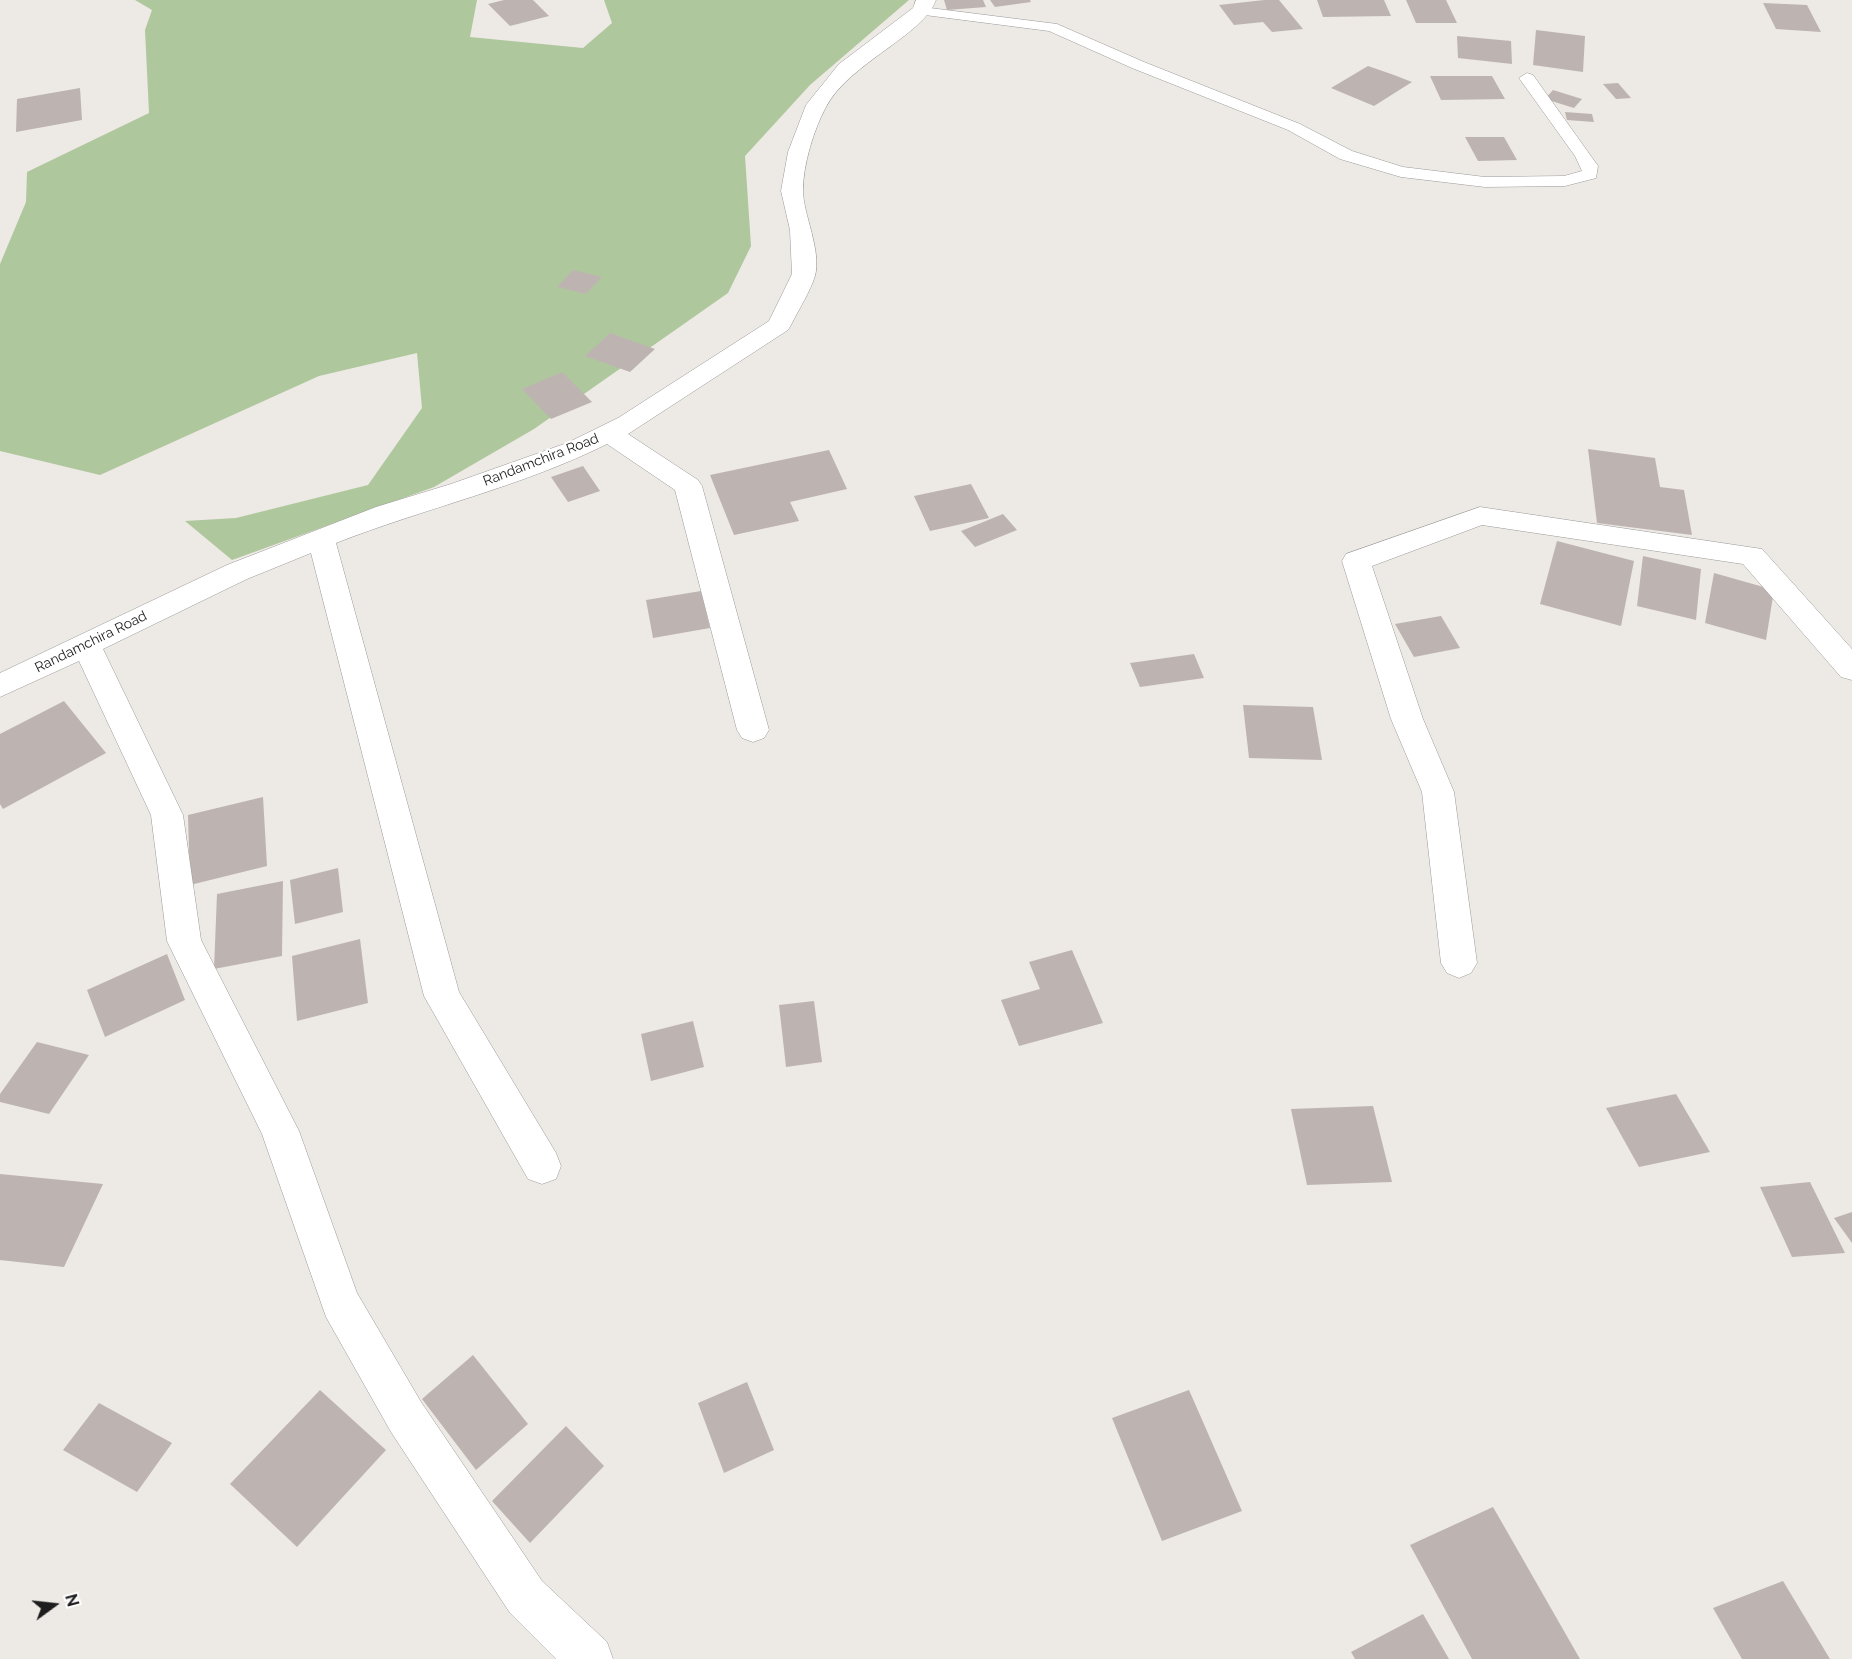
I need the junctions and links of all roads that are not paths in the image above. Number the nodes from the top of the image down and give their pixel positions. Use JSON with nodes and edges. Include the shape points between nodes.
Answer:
{"nodes":[{"id":1,"x":924,"y":6,"type":"edge"},
{"id":2,"x":1527,"y":78,"type":"dead end"},
{"id":3,"x":609,"y":433,"type":"junction"},
{"id":4,"x":321,"y":538,"type":"junction"},
{"id":5,"x":86,"y":645,"type":"junction"},
{"id":6,"x":1852,"y":669,"type":"edge"},
{"id":7,"x":0,"y":686,"type":"edge"},
{"id":8,"x":753,"y":730,"type":"dead end"},
{"id":9,"x":1459,"y":963,"type":"dead end"},
{"id":10,"x":542,"y":1166,"type":"dead end"},
{"id":11,"x":590,"y":1659,"type":"edge"}],
"edges":[{"from":1,"to":2,"type":"lane","via":[[1052,27],[1294,128],[1346,155],[1401,172],[1485,182],[1565,181],[1590,174],[1590,166]]},
{"from":1,"to":3,"type":"street","name":"Randamchira Road","via":[[846,68],[816,105],[792,191],[801,231],[804,274],[778,325]]},
{"from":3,"to":4,"type":"street","name":"Randamchira Road","via":[[576,450]]},
{"from":3,"to":8,"type":"street","via":[[688,486]]},
{"from":4,"to":5,"type":"street","name":"Randamchira Road","via":[[237,572]]},
{"from":4,"to":10,"type":"street","via":[[442,996]]},
{"from":5,"to":7,"type":"street","name":"Randamchira Road"},
{"from":5,"to":11,"type":"street","via":[[167,816],[184,941],[280,1131],[340,1302],[406,1417],[526,1597]]},
{"from":6,"to":9,"type":"street","via":[[1752,556],[1480,516],[1356,561],[1407,719],[1438,792]]}]}
